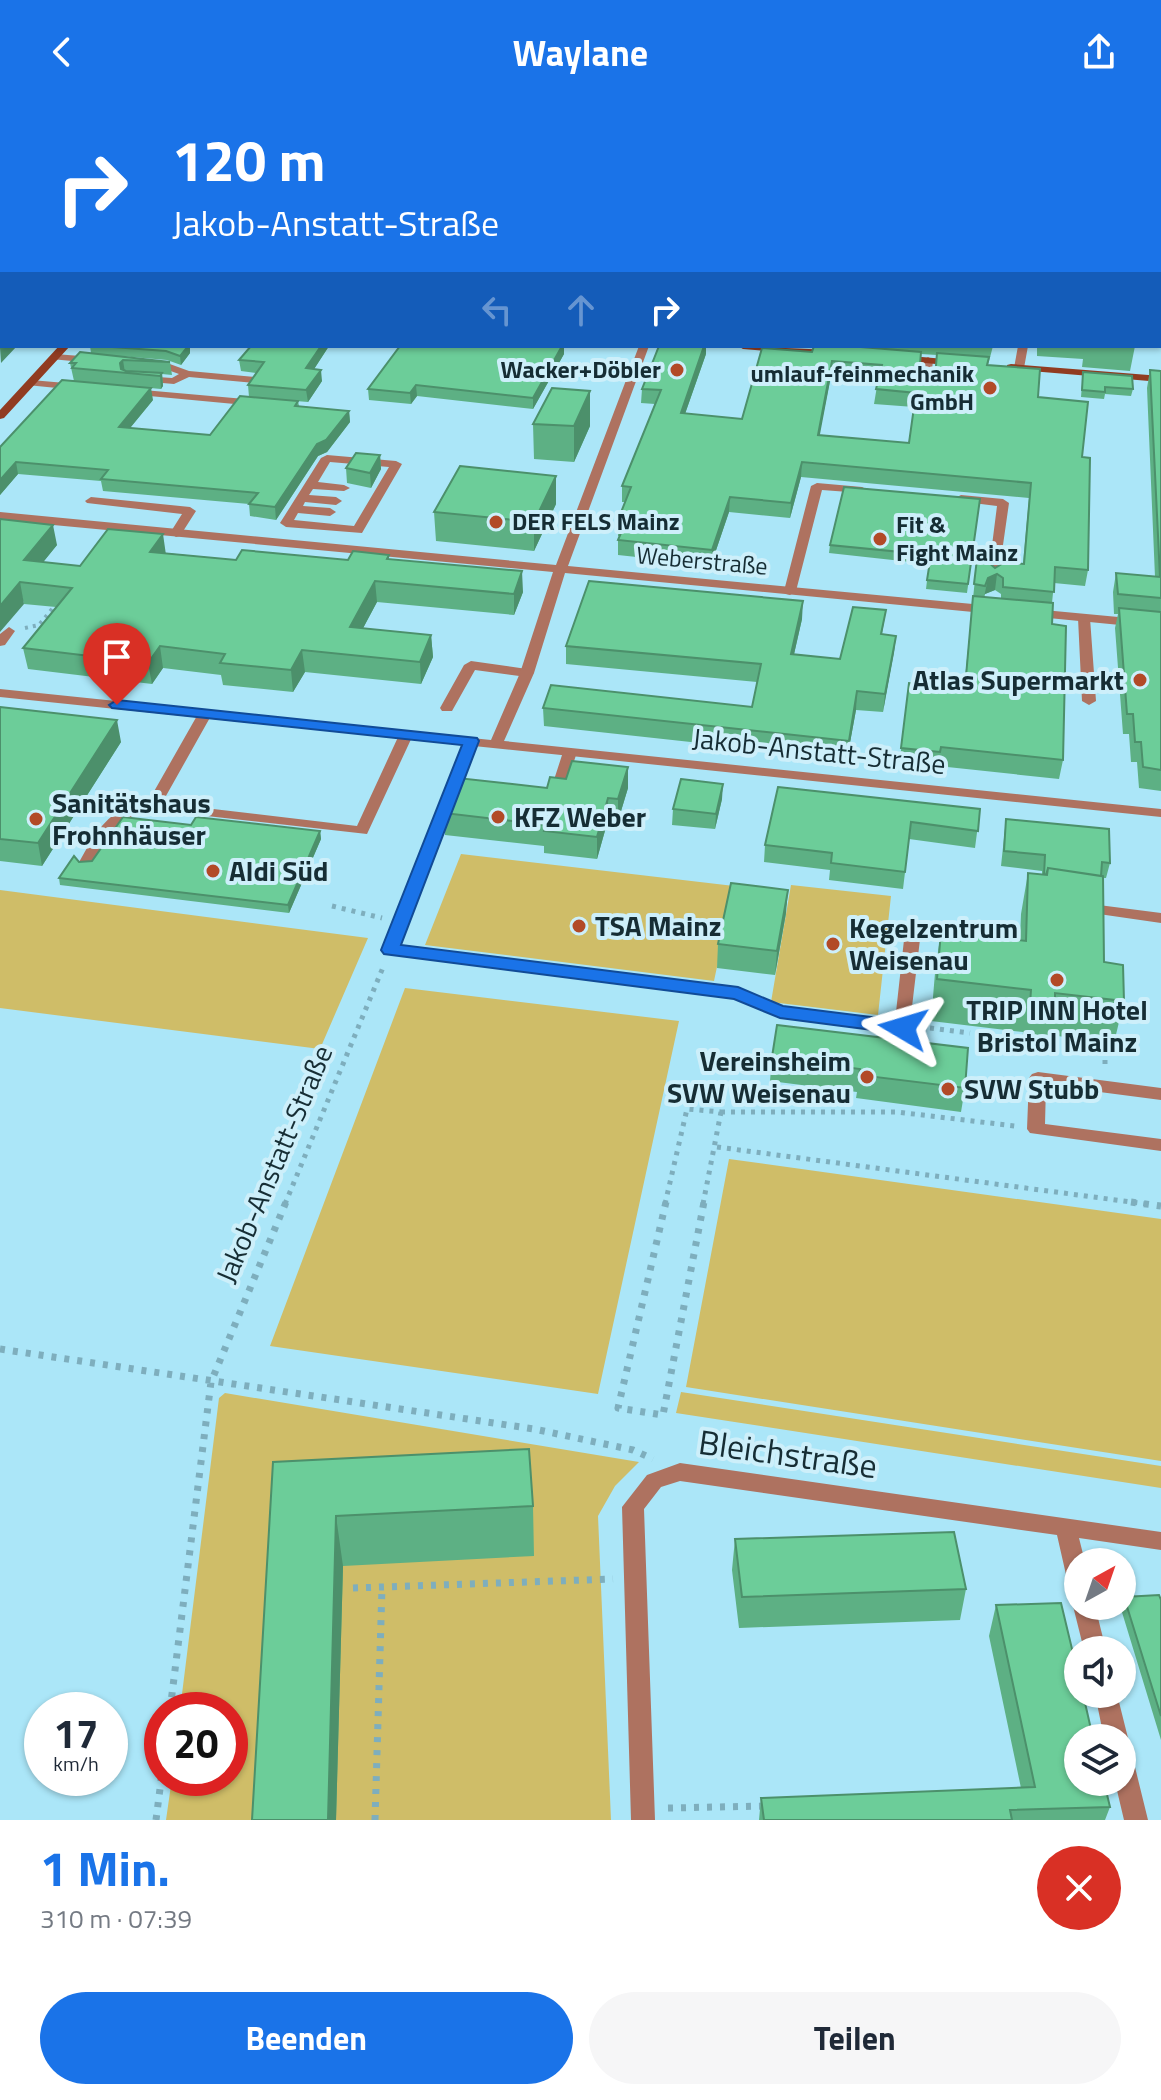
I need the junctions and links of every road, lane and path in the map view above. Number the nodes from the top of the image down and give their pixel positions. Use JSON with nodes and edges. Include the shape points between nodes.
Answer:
{"nodes":[{"id":1,"x":63,"y":348,"type":"edge"},
{"id":2,"x":643,"y":348,"type":"edge"},
{"id":3,"x":788,"y":348,"type":"edge"},
{"id":4,"x":1023,"y":348,"type":"edge"},
{"id":5,"x":850,"y":354,"type":"edge"},
{"id":6,"x":55,"y":357,"type":"junction"},
{"id":7,"x":881,"y":357,"type":"edge"},
{"id":8,"x":928,"y":360,"type":"junction"},
{"id":9,"x":112,"y":362,"type":"edge"},
{"id":10,"x":139,"y":364,"type":"edge"},
{"id":11,"x":973,"y":364,"type":"edge"},
{"id":12,"x":1004,"y":366,"type":"edge"},
{"id":13,"x":1019,"y":368,"type":"junction"},
{"id":14,"x":187,"y":374,"type":"junction"},
{"id":15,"x":129,"y":378,"type":"edge"},
{"id":16,"x":1161,"y":379,"type":"edge"},
{"id":17,"x":255,"y":380,"type":"edge"},
{"id":18,"x":31,"y":383,"type":"junction"},
{"id":19,"x":95,"y":389,"type":"edge"},
{"id":20,"x":126,"y":391,"type":"edge"},
{"id":21,"x":925,"y":392,"type":"edge"},
{"id":22,"x":266,"y":404,"type":"edge"},
{"id":23,"x":0,"y":416,"type":"edge"},
{"id":24,"x":879,"y":491,"type":"edge"},
{"id":25,"x":941,"y":497,"type":"edge"},
{"id":26,"x":91,"y":501,"type":"dead end"},
{"id":27,"x":298,"y":504,"type":"junction"},
{"id":28,"x":370,"y":510,"type":"junction"},
{"id":29,"x":0,"y":516,"type":"edge"},
{"id":30,"x":176,"y":533,"type":"junction"},
{"id":31,"x":560,"y":570,"type":"junction"},
{"id":32,"x":994,"y":577,"type":"edge"},
{"id":33,"x":790,"y":591,"type":"junction"},
{"id":34,"x":54,"y":595,"type":"edge"},
{"id":35,"x":1007,"y":611,"type":"edge"},
{"id":36,"x":1022,"y":612,"type":"edge"},
{"id":37,"x":1084,"y":618,"type":"junction"},
{"id":38,"x":1161,"y":625,"type":"edge"},
{"id":39,"x":4,"y":637,"type":"edge"},
{"id":40,"x":527,"y":673,"type":"junction"},
{"id":41,"x":0,"y":693,"type":"edge"},
{"id":42,"x":1089,"y":701,"type":"dead end"},
{"id":43,"x":447,"y":708,"type":"dead end"},
{"id":44,"x":205,"y":714,"type":"junction"},
{"id":45,"x":406,"y":735,"type":"junction"},
{"id":46,"x":471,"y":741,"type":"junction"},
{"id":47,"x":496,"y":744,"type":"junction"},
{"id":48,"x":570,"y":752,"type":"junction"},
{"id":49,"x":559,"y":786,"type":"edge"},
{"id":50,"x":153,"y":806,"type":"junction"},
{"id":51,"x":1161,"y":813,"type":"edge"},
{"id":52,"x":86,"y":864,"type":"edge"},
{"id":53,"x":332,"y":906,"type":"dead end"},
{"id":54,"x":1072,"y":907,"type":"edge"},
{"id":55,"x":1161,"y":918,"type":"edge"},
{"id":56,"x":401,"y":923,"type":"junction"},
{"id":57,"x":913,"y":931,"type":"dead end"},
{"id":58,"x":390,"y":950,"type":"junction"},
{"id":59,"x":930,"y":1028,"type":"dead end"},
{"id":60,"x":970,"y":1033,"type":"dead end"},
{"id":61,"x":1161,"y":1094,"type":"edge"},
{"id":62,"x":721,"y":1112,"type":"junction"},
{"id":63,"x":1036,"y":1129,"type":"junction"},
{"id":64,"x":1161,"y":1145,"type":"edge"},
{"id":65,"x":717,"y":1147,"type":"junction"},
{"id":66,"x":1161,"y":1206,"type":"edge"},
{"id":67,"x":0,"y":1349,"type":"edge"},
{"id":68,"x":211,"y":1382,"type":"junction"},
{"id":69,"x":661,"y":1462,"type":"dead end"},
{"id":70,"x":1066,"y":1528,"type":"junction"},
{"id":71,"x":1161,"y":1541,"type":"edge"},
{"id":72,"x":1071,"y":1548,"type":"edge"},
{"id":73,"x":634,"y":1578,"type":"junction"},
{"id":74,"x":382,"y":1587,"type":"junction"},
{"id":75,"x":353,"y":1588,"type":"dead end"},
{"id":76,"x":172,"y":1692,"type":"edge"},
{"id":77,"x":159,"y":1796,"type":"edge"},
{"id":78,"x":1130,"y":1796,"type":"edge"},
{"id":79,"x":769,"y":1806,"type":"edge"},
{"id":80,"x":643,"y":1814,"type":"edge"},
{"id":81,"x":156,"y":1820,"type":"edge"},
{"id":82,"x":375,"y":1820,"type":"edge"},
{"id":83,"x":1136,"y":1820,"type":"edge"}],
"edges":[{"from":1,"to":6,"type":"street"},
{"from":2,"to":31,"type":"street"},
{"from":3,"to":5,"type":"street"},
{"from":4,"to":13,"type":"street"},
{"from":6,"to":9,"type":"street"},
{"from":6,"to":18,"type":"street"},
{"from":7,"to":8,"type":"street"},
{"from":8,"to":11,"type":"street"},
{"from":8,"to":21,"type":"street"},
{"from":10,"to":14,"type":"street"},
{"from":12,"to":13,"type":"street"},
{"from":13,"to":16,"type":"street"},
{"from":14,"to":15,"type":"street","via":[[174,381]]},
{"from":14,"to":17,"type":"street"},
{"from":18,"to":19,"type":"street"},
{"from":18,"to":23,"type":"street"},
{"from":20,"to":22,"type":"street"},
{"from":24,"to":33,"type":"street","via":[[817,486]]},
{"from":25,"to":32,"type":"street","via":[[1003,503]]},
{"from":26,"to":30,"type":"street","via":[[190,511]]},
{"from":27,"to":27,"type":"street","via":[[335,503]]},
{"from":27,"to":28,"type":"street"},
{"from":27,"to":28,"type":"street","via":[[327,458],[396,464]]},
{"from":28,"to":28,"type":"street","via":[[355,505]]},
{"from":29,"to":30,"type":"street","name":"Weberstraße"},
{"from":30,"to":31,"type":"street","name":"Weberstraße"},
{"from":31,"to":33,"type":"street","name":"Weberstraße"},
{"from":31,"to":40,"type":"street"},
{"from":33,"to":35,"type":"street","name":"Weberstraße","via":[[992,603]]},
{"from":34,"to":39,"type":"path","via":[[62,596],[39,625]]},
{"from":36,"to":37,"type":"street"},
{"from":37,"to":38,"type":"street"},
{"from":37,"to":42,"type":"street"},
{"from":40,"to":43,"type":"street","via":[[471,665]]},
{"from":40,"to":47,"type":"street"},
{"from":41,"to":44,"type":"street","name":"Jakob-Anstatt-Straße"},
{"from":44,"to":45,"type":"street","name":"Jakob-Anstatt-Straße"},
{"from":44,"to":50,"type":"street"},
{"from":45,"to":46,"type":"street","name":"Jakob-Anstatt-Straße"},
{"from":45,"to":50,"type":"street","via":[[362,831]]},
{"from":46,"to":47,"type":"street","name":"Jakob-Anstatt-Straße"},
{"from":46,"to":56,"type":"street"},
{"from":47,"to":48,"type":"street","name":"Jakob-Anstatt-Straße"},
{"from":48,"to":49,"type":"street"},
{"from":48,"to":51,"type":"street","name":"Jakob-Anstatt-Straße"},
{"from":50,"to":52,"type":"street","via":[[120,813]]},
{"from":53,"to":56,"type":"path"},
{"from":54,"to":55,"type":"street"},
{"from":56,"to":58,"type":"street"},
{"from":57,"to":58,"type":"street","via":[[903,1028],[780,1012],[738,993]]},
{"from":58,"to":68,"type":"path","name":"Jakob-Anstatt-Straße"},
{"from":59,"to":60,"type":"path"},
{"from":61,"to":63,"type":"street","via":[[1038,1078]]},
{"from":62,"to":63,"type":"path","via":[[897,1112]]},
{"from":62,"to":65,"type":"path"},
{"from":62,"to":65,"type":"path","via":[[687,1109],[618,1408],[663,1415]]},
{"from":63,"to":64,"type":"street"},
{"from":65,"to":66,"type":"path"},
{"from":67,"to":68,"type":"path","name":"Bleichstraße"},
{"from":68,"to":69,"type":"path","name":"Bleichstraße","via":[[534,1429],[633,1450]]},
{"from":68,"to":76,"type":"path","name":"Jakob-Anstatt-Straße"},
{"from":70,"to":71,"type":"street","name":"Bleichstraße"},
{"from":70,"to":72,"type":"street"},
{"from":70,"to":73,"type":"street","name":"Bleichstraße","via":[[680,1472],[654,1481],[633,1507]]},
{"from":73,"to":74,"type":"path"},
{"from":73,"to":80,"type":"street","name":"Bleichstraße"},
{"from":74,"to":75,"type":"path"},
{"from":74,"to":82,"type":"path"},
{"from":77,"to":81,"type":"path"},
{"from":78,"to":83,"type":"street"},
{"from":79,"to":80,"type":"path"}]}
